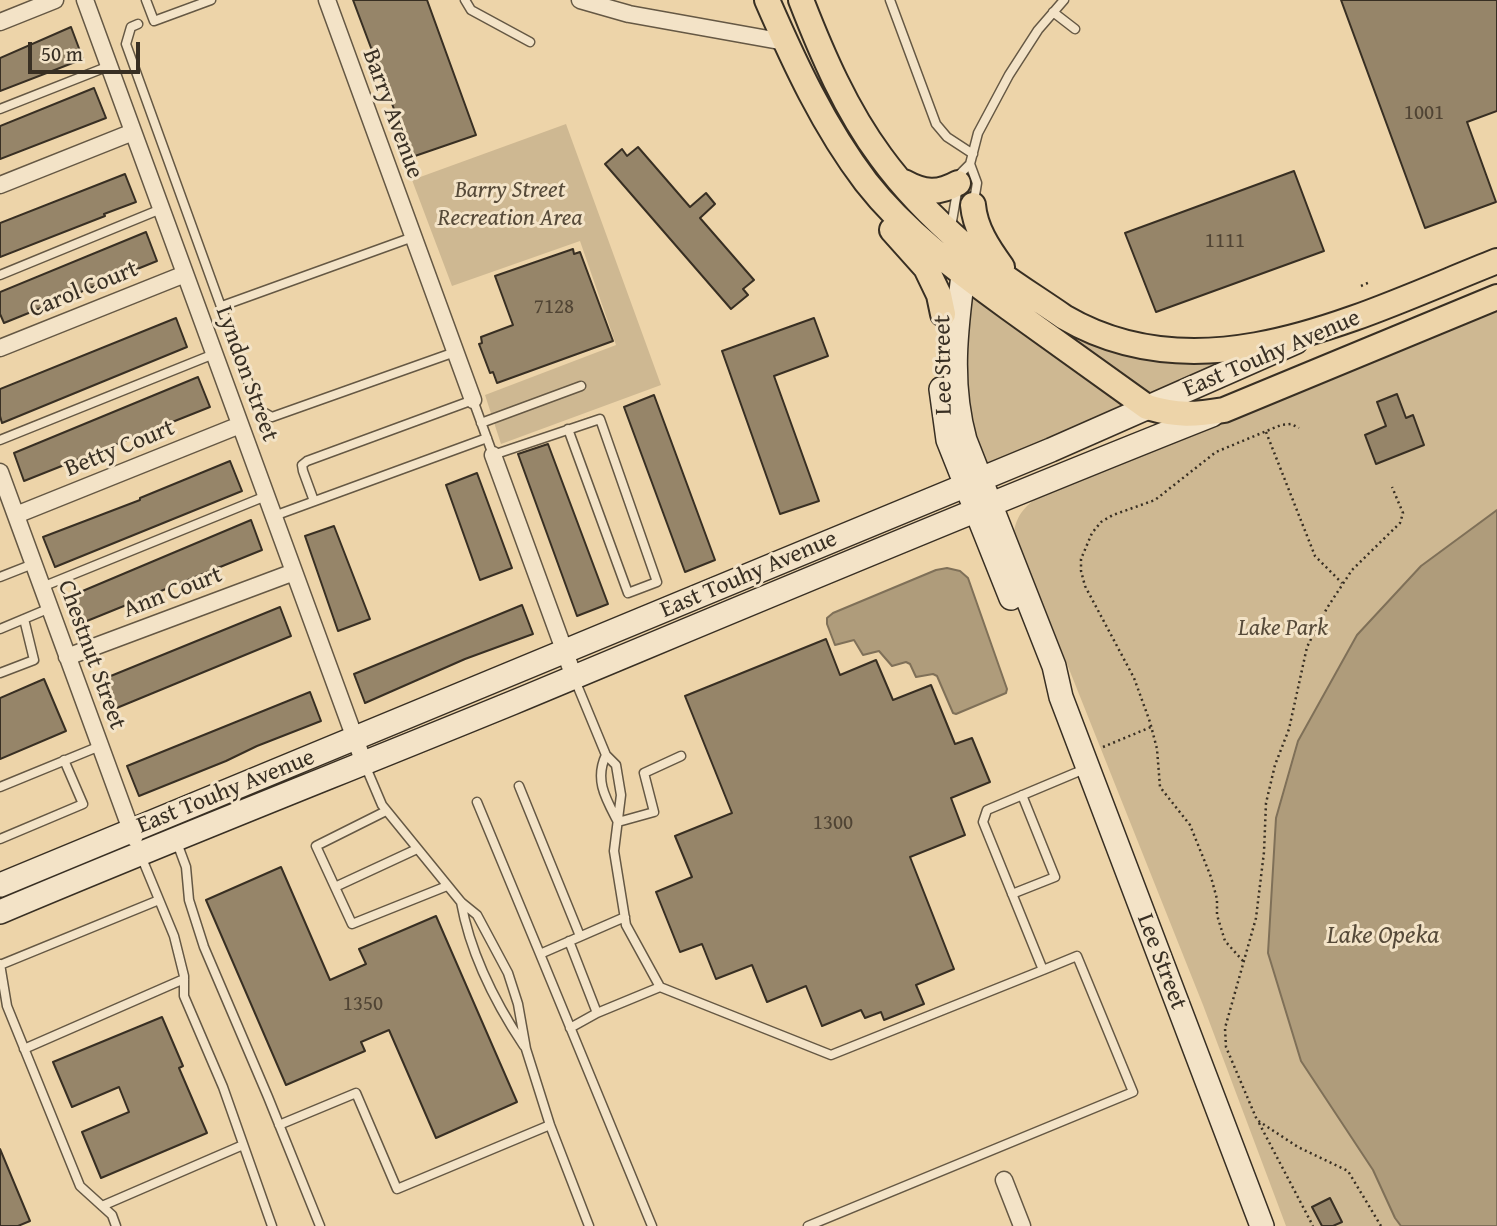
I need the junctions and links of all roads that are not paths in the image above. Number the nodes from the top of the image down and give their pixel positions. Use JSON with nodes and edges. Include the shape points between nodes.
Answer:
{"nodes":[{"id":1,"x":55,"y":0,"type":"edge"},
{"id":2,"x":85,"y":0,"type":"edge"},
{"id":3,"x":146,"y":0,"type":"edge"},
{"id":4,"x":211,"y":0,"type":"edge"},
{"id":5,"x":327,"y":0,"type":"edge"},
{"id":6,"x":465,"y":0,"type":"edge"},
{"id":7,"x":580,"y":0,"type":"edge"},
{"id":8,"x":767,"y":0,"type":"edge"},
{"id":9,"x":801,"y":0,"type":"edge"},
{"id":10,"x":890,"y":0,"type":"edge"},
{"id":11,"x":1064,"y":0,"type":"edge"},
{"id":12,"x":1053,"y":12,"type":"junction"},
{"id":13,"x":0,"y":22,"type":"edge"},
{"id":14,"x":138,"y":24,"type":"dead end"},
{"id":15,"x":1075,"y":29,"type":"dead end"},
{"id":16,"x":530,"y":42,"type":"dead end"},
{"id":17,"x":785,"y":42,"type":"junction"},
{"id":18,"x":109,"y":65,"type":"junction"},
{"id":19,"x":0,"y":109,"type":"edge"},
{"id":20,"x":133,"y":132,"type":"junction"},
{"id":21,"x":973,"y":154,"type":"junction"},
{"id":22,"x":964,"y":173,"type":"junction"},
{"id":23,"x":899,"y":180,"type":"junction"},
{"id":24,"x":866,"y":182,"type":"junction"},
{"id":25,"x":0,"y":185,"type":"edge"},
{"id":26,"x":162,"y":209,"type":"junction"},
{"id":27,"x":413,"y":237,"type":"junction"},
{"id":28,"x":963,"y":241,"type":"junction"},
{"id":29,"x":1497,"y":261,"type":"edge"},
{"id":30,"x":185,"y":274,"type":"junction"},
{"id":31,"x":0,"y":275,"type":"edge"},
{"id":32,"x":1012,"y":281,"type":"junction"},
{"id":33,"x":1497,"y":297,"type":"edge"},
{"id":34,"x":222,"y":306,"type":"junction"},
{"id":35,"x":943,"y":314,"type":"junction"},
{"id":36,"x":1322,"y":331,"type":"junction"},
{"id":37,"x":0,"y":348,"type":"edge"},
{"id":38,"x":456,"y":352,"type":"junction"},
{"id":39,"x":214,"y":354,"type":"junction"},
{"id":40,"x":582,"y":386,"type":"dead end"},
{"id":41,"x":473,"y":400,"type":"junction"},
{"id":42,"x":1147,"y":407,"type":"junction"},
{"id":43,"x":1224,"y":410,"type":"junction"},
{"id":44,"x":481,"y":423,"type":"junction"},
{"id":45,"x":240,"y":425,"type":"junction"},
{"id":46,"x":568,"y":429,"type":"junction"},
{"id":47,"x":486,"y":438,"type":"junction"},
{"id":48,"x":0,"y":440,"type":"edge"},
{"id":49,"x":948,"y":440,"type":"junction"},
{"id":50,"x":493,"y":455,"type":"junction"},
{"id":51,"x":0,"y":472,"type":"edge"},
{"id":52,"x":974,"y":481,"type":"junction"},
{"id":53,"x":266,"y":496,"type":"junction"},
{"id":54,"x":931,"y":499,"type":"junction"},
{"id":55,"x":314,"y":501,"type":"junction"},
{"id":56,"x":983,"y":506,"type":"junction"},
{"id":57,"x":16,"y":515,"type":"junction"},
{"id":58,"x":274,"y":516,"type":"junction"},
{"id":59,"x":33,"y":564,"type":"junction"},
{"id":60,"x":0,"y":565,"type":"edge"},
{"id":61,"x":294,"y":572,"type":"junction"},
{"id":62,"x":2,"y":576,"type":"edge"},
{"id":63,"x":42,"y":587,"type":"junction"},
{"id":64,"x":50,"y":608,"type":"junction"},
{"id":65,"x":24,"y":619,"type":"junction"},
{"id":66,"x":0,"y":629,"type":"edge"},
{"id":67,"x":564,"y":652,"type":"junction"},
{"id":68,"x":67,"y":657,"type":"junction"},
{"id":69,"x":1,"y":675,"type":"edge"},
{"id":70,"x":574,"y":677,"type":"junction"},
{"id":71,"x":355,"y":739,"type":"junction"},
{"id":72,"x":100,"y":746,"type":"junction"},
{"id":73,"x":606,"y":755,"type":"junction"},
{"id":74,"x":681,"y":756,"type":"dead end"},
{"id":75,"x":64,"y":760,"type":"junction"},
{"id":76,"x":364,"y":763,"type":"junction"},
{"id":77,"x":1088,"y":768,"type":"junction"},
{"id":78,"x":519,"y":786,"type":"dead end"},
{"id":79,"x":0,"y":787,"type":"edge"},
{"id":80,"x":1022,"y":795,"type":"junction"},
{"id":81,"x":477,"y":802,"type":"dead end"},
{"id":82,"x":386,"y":811,"type":"junction"},
{"id":83,"x":618,"y":821,"type":"junction"},
{"id":84,"x":131,"y":831,"type":"junction"},
{"id":85,"x":176,"y":838,"type":"junction"},
{"id":86,"x":0,"y":839,"type":"edge"},
{"id":87,"x":417,"y":849,"type":"junction"},
{"id":88,"x":139,"y":853,"type":"junction"},
{"id":89,"x":0,"y":885,"type":"edge"},
{"id":90,"x":447,"y":886,"type":"junction"},
{"id":91,"x":335,"y":887,"type":"junction"},
{"id":92,"x":1012,"y":894,"type":"junction"},
{"id":93,"x":159,"y":900,"type":"junction"},
{"id":94,"x":461,"y":902,"type":"junction"},
{"id":95,"x":0,"y":912,"type":"edge"},
{"id":96,"x":625,"y":917,"type":"junction"},
{"id":97,"x":580,"y":936,"type":"junction"},
{"id":98,"x":569,"y":941,"type":"junction"},
{"id":99,"x":540,"y":954,"type":"junction"},
{"id":100,"x":0,"y":965,"type":"edge"},
{"id":101,"x":1043,"y":970,"type":"junction"},
{"id":102,"x":184,"y":979,"type":"junction"},
{"id":103,"x":660,"y":987,"type":"junction"},
{"id":104,"x":597,"y":1013,"type":"junction"},
{"id":105,"x":570,"y":1028,"type":"junction"},
{"id":106,"x":24,"y":1049,"type":"junction"},
{"id":107,"x":526,"y":1049,"type":"junction"},
{"id":108,"x":279,"y":1125,"type":"junction"},
{"id":109,"x":550,"y":1125,"type":"junction"},
{"id":110,"x":243,"y":1145,"type":"junction"},
{"id":111,"x":1004,"y":1180,"type":"dead end"},
{"id":112,"x":102,"y":1206,"type":"junction"},
{"id":113,"x":116,"y":1226,"type":"edge"},
{"id":114,"x":272,"y":1226,"type":"edge"},
{"id":115,"x":320,"y":1226,"type":"edge"},
{"id":116,"x":589,"y":1226,"type":"edge"},
{"id":117,"x":652,"y":1226,"type":"edge"},
{"id":118,"x":808,"y":1226,"type":"edge"},
{"id":119,"x":1021,"y":1226,"type":"edge"},
{"id":120,"x":1262,"y":1226,"type":"edge"}],
"edges":[{"from":1,"to":13,"type":"street"},
{"from":2,"to":18,"type":"street","name":"Lyndon Street"},
{"from":3,"to":4,"type":"lane","via":[[154,21]]},
{"from":5,"to":27,"type":"street","name":"Barry Avenue"},
{"from":6,"to":16,"type":"lane","via":[[471,10]]},
{"from":7,"to":17,"type":"street","via":[[629,14]]},
{"from":8,"to":17,"type":"main road"},
{"from":9,"to":23,"type":"main road","via":[[848,102]]},
{"from":10,"to":21,"type":"lane","via":[[936,124]]},
{"from":11,"to":12,"type":"lane"},
{"from":12,"to":15,"type":"lane"},
{"from":12,"to":21,"type":"lane","via":[[1009,75],[978,133]]},
{"from":14,"to":34,"type":"lane","via":[[131,27],[126,44]]},
{"from":17,"to":24,"type":"main road","via":[[826,120]]},
{"from":18,"to":19,"type":"lane"},
{"from":18,"to":20,"type":"street","name":"Lyndon Street"},
{"from":20,"to":25,"type":"street"},
{"from":20,"to":26,"type":"street","name":"Lyndon Street"},
{"from":21,"to":22,"type":"lane"},
{"from":22,"to":23,"type":"main road","via":[[947,189],[930,192]]},
{"from":22,"to":28,"type":"lane"},
{"from":22,"to":28,"type":"lane","via":[[977,183]]},
{"from":23,"to":28,"type":"main road"},
{"from":24,"to":28,"type":"main road","via":[[914,233]]},
{"from":24,"to":35,"type":"main road","via":[[872,204],[926,268]]},
{"from":26,"to":30,"type":"street","name":"Lyndon Street"},
{"from":26,"to":31,"type":"lane"},
{"from":27,"to":34,"type":"lane"},
{"from":27,"to":38,"type":"street","name":"Barry Avenue"},
{"from":28,"to":32,"type":"main road"},
{"from":28,"to":32,"type":"main road","via":[[974,217]]},
{"from":28,"to":35,"type":"main road","name":"Lee Street"},
{"from":28,"to":42,"type":"main road"},
{"from":28,"to":52,"type":"main road","name":"Lee Street","via":[[954,370]]},
{"from":29,"to":36,"type":"main road","name":"East Touhy Avenue"},
{"from":30,"to":37,"type":"street","name":"Carol Court"},
{"from":30,"to":39,"type":"street","name":"Lyndon Street"},
{"from":32,"to":36,"type":"main road","via":[[1081,327],[1151,349],[1197,352]]},
{"from":33,"to":43,"type":"main road","name":"East Touhy Avenue"},
{"from":34,"to":38,"type":"lane","via":[[258,408],[272,417]]},
{"from":35,"to":49,"type":"main road","name":"Lee Street","via":[[940,386]]},
{"from":36,"to":42,"type":"main road","name":"East Touhy Avenue"},
{"from":38,"to":41,"type":"street","name":"Barry Avenue"},
{"from":39,"to":45,"type":"street","name":"Lyndon Street"},
{"from":39,"to":48,"type":"lane"},
{"from":40,"to":44,"type":"lane"},
{"from":41,"to":44,"type":"lane"},
{"from":41,"to":55,"type":"lane","via":[[307,461],[303,471]]},
{"from":42,"to":43,"type":"main road","via":[[1193,415]]},
{"from":42,"to":52,"type":"main road","name":"East Touhy Avenue"},
{"from":43,"to":56,"type":"main road","name":"East Touhy Avenue"},
{"from":44,"to":47,"type":"lane"},
{"from":45,"to":53,"type":"street","name":"Lyndon Street"},
{"from":45,"to":57,"type":"street","name":"Betty Court"},
{"from":46,"to":46,"type":"lane","via":[[628,593],[657,582],[600,419]]},
{"from":46,"to":50,"type":"lane"},
{"from":47,"to":50,"type":"lane"},
{"from":47,"to":55,"type":"lane"},
{"from":49,"to":52,"type":"main road","name":"Lee Street"},
{"from":49,"to":54,"type":"main road","via":[[948,467]]},
{"from":50,"to":67,"type":"street"},
{"from":51,"to":57,"type":"street","name":"Chestnut Street"},
{"from":52,"to":54,"type":"main road","name":"East Touhy Avenue"},
{"from":52,"to":56,"type":"main road","name":"Lee Street"},
{"from":53,"to":58,"type":"street","name":"Lyndon Street"},
{"from":53,"to":63,"type":"lane"},
{"from":54,"to":67,"type":"main road","name":"East Touhy Avenue"},
{"from":55,"to":58,"type":"lane"},
{"from":56,"to":70,"type":"main road","name":"East Touhy Avenue"},
{"from":56,"to":77,"type":"main road","name":"Lee Street","via":[[1031,647],[1061,697]]},
{"from":57,"to":59,"type":"street","name":"Chestnut Street"},
{"from":58,"to":61,"type":"street","name":"Lyndon Street"},
{"from":59,"to":62,"type":"lane"},
{"from":59,"to":63,"type":"street","name":"Chestnut Street"},
{"from":60,"to":62,"type":"lane"},
{"from":61,"to":68,"type":"street","name":"Ann Court"},
{"from":61,"to":71,"type":"street","name":"Lyndon Street"},
{"from":63,"to":64,"type":"street","name":"Chestnut Street"},
{"from":64,"to":65,"type":"lane"},
{"from":64,"to":68,"type":"street","name":"Chestnut Street"},
{"from":65,"to":66,"type":"lane"},
{"from":65,"to":69,"type":"lane","via":[[34,660]]},
{"from":67,"to":70,"type":"street"},
{"from":67,"to":71,"type":"main road","name":"East Touhy Avenue"},
{"from":68,"to":72,"type":"street","name":"Chestnut Street"},
{"from":70,"to":73,"type":"lane"},
{"from":70,"to":76,"type":"main road","name":"East Touhy Avenue"},
{"from":71,"to":76,"type":"street","name":"Lyndon Street"},
{"from":71,"to":84,"type":"main road","name":"East Touhy Avenue"},
{"from":72,"to":75,"type":"lane"},
{"from":72,"to":84,"type":"street","name":"Chestnut Street"},
{"from":73,"to":83,"type":"lane","via":[[616,765],[621,794]]},
{"from":73,"to":83,"type":"lane","via":[[600,767],[602,791]]},
{"from":74,"to":83,"type":"lane","via":[[643,773],[654,812]]},
{"from":75,"to":79,"type":"lane"},
{"from":75,"to":86,"type":"lane","via":[[83,804]]},
{"from":76,"to":82,"type":"lane"},
{"from":76,"to":85,"type":"main road","name":"East Touhy Avenue"},
{"from":77,"to":80,"type":"lane"},
{"from":77,"to":120,"type":"main road","name":"Lee Street"},
{"from":78,"to":97,"type":"lane"},
{"from":80,"to":92,"type":"lane","via":[[987,810],[983,822]]},
{"from":80,"to":92,"type":"lane","via":[[1055,877]]},
{"from":81,"to":99,"type":"lane"},
{"from":82,"to":87,"type":"lane"},
{"from":82,"to":91,"type":"lane","via":[[316,846]]},
{"from":83,"to":96,"type":"lane","via":[[614,851]]},
{"from":84,"to":88,"type":"street","name":"Chestnut Street"},
{"from":84,"to":89,"type":"main road","name":"East Touhy Avenue"},
{"from":85,"to":88,"type":"main road","name":"East Touhy Avenue"},
{"from":85,"to":108,"type":"lane","via":[[204,947]]},
{"from":87,"to":90,"type":"lane"},
{"from":87,"to":91,"type":"lane"},
{"from":88,"to":93,"type":"lane"},
{"from":88,"to":95,"type":"main road","name":"East Touhy Avenue"},
{"from":90,"to":91,"type":"lane","via":[[352,924]]},
{"from":90,"to":94,"type":"lane"},
{"from":92,"to":101,"type":"lane"},
{"from":93,"to":100,"type":"lane"},
{"from":93,"to":102,"type":"lane"},
{"from":94,"to":107,"type":"lane","via":[[472,942],[503,1015]]},
{"from":94,"to":107,"type":"lane","via":[[477,915],[508,973]]},
{"from":96,"to":97,"type":"lane"},
{"from":96,"to":103,"type":"lane"},
{"from":97,"to":98,"type":"lane"},
{"from":98,"to":99,"type":"lane"},
{"from":98,"to":104,"type":"lane"},
{"from":99,"to":105,"type":"lane"},
{"from":100,"to":106,"type":"lane","via":[[7,1006]]},
{"from":101,"to":103,"type":"lane","via":[[831,1055]]},
{"from":101,"to":118,"type":"lane","via":[[1077,956],[1133,1092]]},
{"from":102,"to":106,"type":"lane"},
{"from":102,"to":110,"type":"lane","via":[[184,996]]},
{"from":103,"to":104,"type":"lane"},
{"from":104,"to":105,"type":"lane"},
{"from":105,"to":117,"type":"lane"},
{"from":106,"to":112,"type":"lane","via":[[80,1186]]},
{"from":107,"to":109,"type":"lane"},
{"from":108,"to":109,"type":"lane","via":[[356,1093],[397,1189]]},
{"from":108,"to":115,"type":"lane"},
{"from":109,"to":116,"type":"lane"},
{"from":110,"to":112,"type":"lane"},
{"from":110,"to":114,"type":"lane"},
{"from":111,"to":119,"type":"street"},
{"from":112,"to":113,"type":"lane"}]}
